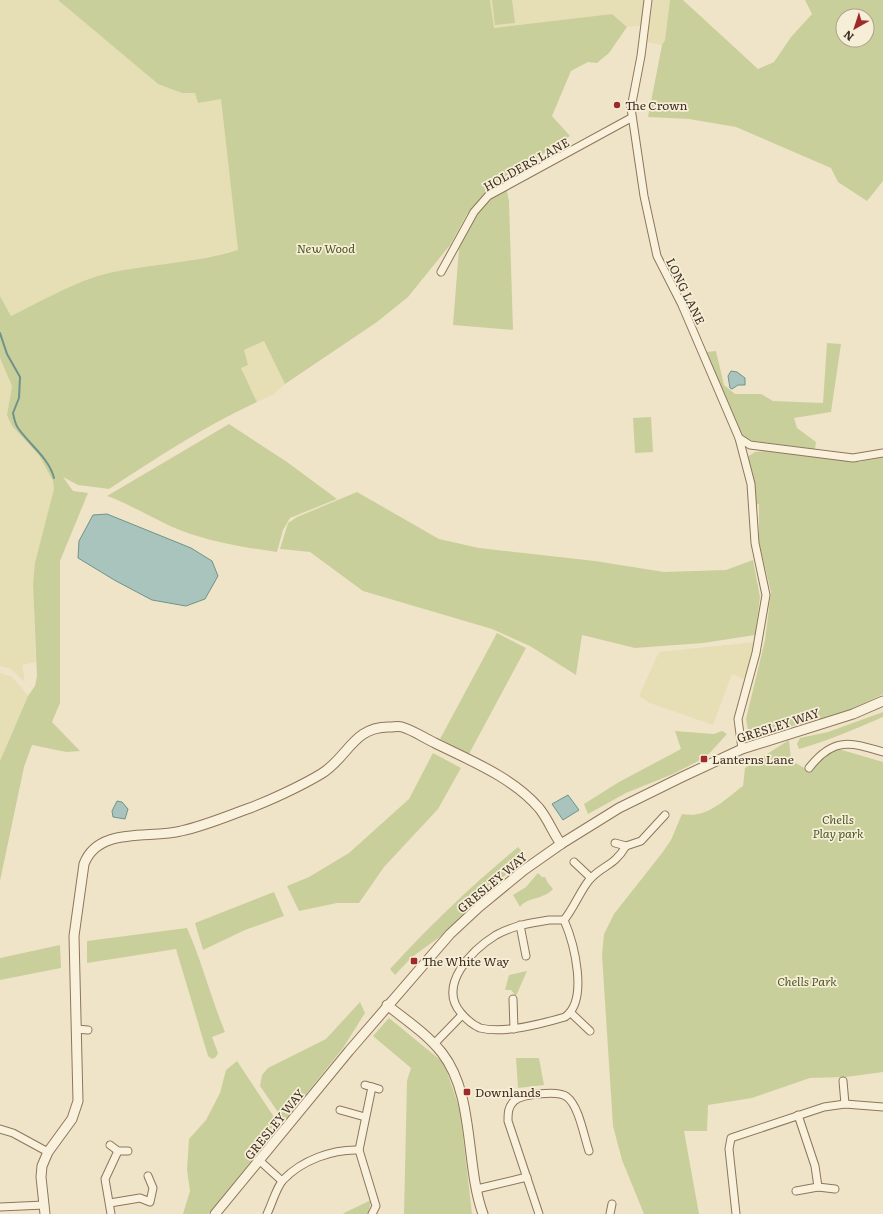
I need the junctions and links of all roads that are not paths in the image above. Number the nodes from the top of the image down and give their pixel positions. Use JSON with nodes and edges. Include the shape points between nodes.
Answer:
{"nodes":[{"id":1,"x":648,"y":0,"type":"edge"},
{"id":2,"x":631,"y":118,"type":"junction"},
{"id":3,"x":441,"y":272,"type":"dead end"},
{"id":4,"x":739,"y":438,"type":"junction"},
{"id":5,"x":883,"y":453,"type":"edge"},
{"id":6,"x":883,"y":701,"type":"edge"},
{"id":7,"x":742,"y":749,"type":"junction"},
{"id":8,"x":883,"y":752,"type":"edge"},
{"id":9,"x":809,"y":768,"type":"dead end"},
{"id":10,"x":665,"y":815,"type":"dead end"},
{"id":11,"x":615,"y":843,"type":"dead end"},
{"id":12,"x":561,"y":844,"type":"junction"},
{"id":13,"x":626,"y":846,"type":"junction"},
{"id":14,"x":574,"y":862,"type":"dead end"},
{"id":15,"x":591,"y":878,"type":"junction"},
{"id":16,"x":564,"y":920,"type":"junction"},
{"id":17,"x":520,"y":925,"type":"junction"},
{"id":18,"x":526,"y":956,"type":"dead end"},
{"id":19,"x":514,"y":999,"type":"dead end"},
{"id":20,"x":387,"y":1005,"type":"junction"},
{"id":21,"x":571,"y":1013,"type":"junction"},
{"id":22,"x":462,"y":1016,"type":"junction"},
{"id":23,"x":76,"y":1029,"type":"junction"},
{"id":24,"x":514,"y":1029,"type":"junction"},
{"id":25,"x":88,"y":1030,"type":"dead end"},
{"id":26,"x":590,"y":1031,"type":"dead end"},
{"id":27,"x":434,"y":1044,"type":"junction"},
{"id":28,"x":843,"y":1081,"type":"dead end"},
{"id":29,"x":372,"y":1087,"type":"dead end"},
{"id":30,"x":845,"y":1104,"type":"junction"},
{"id":31,"x":883,"y":1107,"type":"edge"},
{"id":32,"x":341,"y":1112,"type":"dead end"},
{"id":33,"x":798,"y":1115,"type":"junction"},
{"id":34,"x":366,"y":1117,"type":"junction"},
{"id":35,"x":0,"y":1129,"type":"edge"},
{"id":36,"x":110,"y":1145,"type":"dead end"},
{"id":37,"x":359,"y":1150,"type":"junction"},
{"id":38,"x":118,"y":1151,"type":"junction"},
{"id":39,"x":128,"y":1151,"type":"dead end"},
{"id":40,"x":589,"y":1151,"type":"dead end"},
{"id":41,"x":48,"y":1152,"type":"junction"},
{"id":42,"x":260,"y":1161,"type":"junction"},
{"id":43,"x":148,"y":1176,"type":"dead end"},
{"id":44,"x":527,"y":1176,"type":"junction"},
{"id":45,"x":282,"y":1181,"type":"junction"},
{"id":46,"x":818,"y":1187,"type":"junction"},
{"id":47,"x":476,"y":1189,"type":"junction"},
{"id":48,"x":835,"y":1189,"type":"dead end"},
{"id":49,"x":796,"y":1191,"type":"dead end"},
{"id":50,"x":110,"y":1203,"type":"junction"},
{"id":51,"x":612,"y":1204,"type":"dead end"},
{"id":52,"x":0,"y":1207,"type":"edge"},
{"id":53,"x":44,"y":1209,"type":"edge"},
{"id":54,"x":111,"y":1214,"type":"edge"},
{"id":55,"x":215,"y":1214,"type":"edge"},
{"id":56,"x":267,"y":1214,"type":"edge"},
{"id":57,"x":372,"y":1214,"type":"edge"},
{"id":58,"x":483,"y":1214,"type":"edge"},
{"id":59,"x":539,"y":1214,"type":"edge"},
{"id":60,"x":610,"y":1214,"type":"edge"},
{"id":61,"x":736,"y":1214,"type":"edge"}],
"edges":[{"from":1,"to":2,"type":"street","name":"LONG LANE","via":[[642,56]]},
{"from":2,"to":3,"type":"street","name":"HOLDERS LANE","via":[[488,196],[474,212]]},
{"from":2,"to":4,"type":"street","name":"LONG LANE","via":[[657,256],[682,305]]},
{"from":4,"to":5,"type":"street","via":[[750,445],[853,458]]},
{"from":4,"to":7,"type":"street","via":[[751,484],[755,544],[766,595],[756,653],[738,719]]},
{"from":6,"to":7,"type":"street","name":"GRESLEY WAY","via":[[853,714]]},
{"from":7,"to":12,"type":"street","name":"GRESLEY WAY","via":[[619,808]]},
{"from":8,"to":9,"type":"street","via":[[856,744],[846,744],[823,753]]},
{"from":10,"to":13,"type":"street","via":[[662,824],[641,841]]},
{"from":11,"to":13,"type":"street"},
{"from":12,"to":20,"type":"street","name":"GRESLEY WAY","via":[[479,906],[450,934]]},
{"from":12,"to":23,"type":"street","via":[[540,809],[516,786],[491,771],[402,727],[380,727],[366,731],[321,774],[250,808],[180,832],[123,836],[101,844],[86,858],[74,936]]},
{"from":13,"to":15,"type":"street","via":[[618,859]]},
{"from":14,"to":15,"type":"street"},
{"from":15,"to":16,"type":"street","via":[[573,910]]},
{"from":16,"to":17,"type":"street"},
{"from":16,"to":21,"type":"street","via":[[570,933],[578,989]]},
{"from":17,"to":18,"type":"street"},
{"from":17,"to":22,"type":"street","via":[[496,935],[461,968],[451,992],[455,1007]]},
{"from":19,"to":24,"type":"street"},
{"from":20,"to":27,"type":"street"},
{"from":20,"to":42,"type":"street","name":"GRESLEY WAY"},
{"from":21,"to":24,"type":"street","via":[[565,1018]]},
{"from":21,"to":26,"type":"street"},
{"from":22,"to":24,"type":"street","via":[[480,1028]]},
{"from":22,"to":27,"type":"street"},
{"from":23,"to":25,"type":"street"},
{"from":23,"to":41,"type":"street","via":[[78,1101],[72,1119]]},
{"from":27,"to":47,"type":"street","via":[[449,1063],[460,1088]]},
{"from":28,"to":30,"type":"street"},
{"from":29,"to":34,"type":"street"},
{"from":30,"to":31,"type":"street"},
{"from":30,"to":33,"type":"street"},
{"from":32,"to":34,"type":"street"},
{"from":33,"to":46,"type":"street","via":[[815,1166]]},
{"from":33,"to":61,"type":"street","via":[[731,1138],[729,1149]]},
{"from":34,"to":37,"type":"street"},
{"from":35,"to":41,"type":"street","via":[[13,1133]]},
{"from":36,"to":38,"type":"street"},
{"from":37,"to":45,"type":"street","via":[[348,1149],[315,1158]]},
{"from":37,"to":57,"type":"street","via":[[376,1206]]},
{"from":38,"to":39,"type":"street"},
{"from":38,"to":50,"type":"street","via":[[105,1179]]},
{"from":40,"to":44,"type":"street","via":[[575,1108],[568,1098],[556,1093],[521,1097],[510,1107],[508,1121]]},
{"from":41,"to":53,"type":"street","via":[[40,1177]]},
{"from":42,"to":45,"type":"street"},
{"from":42,"to":55,"type":"street","name":"GRESLEY WAY"},
{"from":43,"to":50,"type":"street","via":[[153,1188],[150,1202],[140,1198]]},
{"from":44,"to":47,"type":"street"},
{"from":44,"to":59,"type":"street"},
{"from":45,"to":56,"type":"street"},
{"from":46,"to":48,"type":"street"},
{"from":46,"to":49,"type":"street"},
{"from":47,"to":58,"type":"street"},
{"from":50,"to":54,"type":"street"},
{"from":51,"to":60,"type":"street"},
{"from":52,"to":53,"type":"street"}]}
